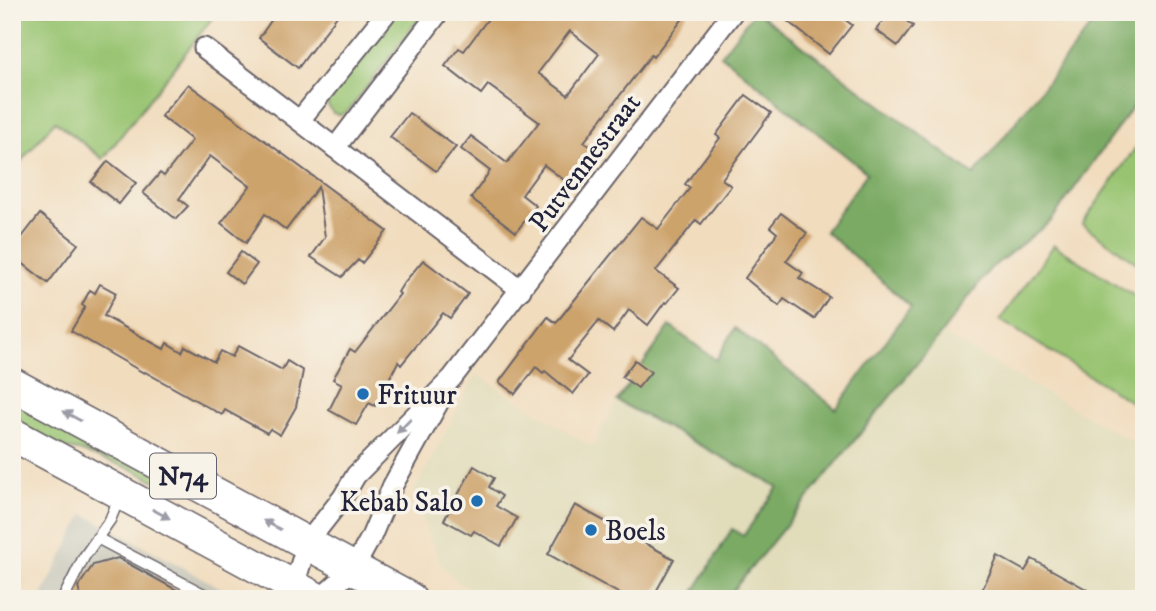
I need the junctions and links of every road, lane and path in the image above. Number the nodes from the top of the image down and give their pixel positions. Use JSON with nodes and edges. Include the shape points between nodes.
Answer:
{"nodes":[{"id":1,"x":387,"y":12,"type":"edge"},
{"id":2,"x":439,"y":12,"type":"edge"},
{"id":3,"x":733,"y":12,"type":"edge"},
{"id":4,"x":204,"y":48,"type":"dead end"},
{"id":5,"x":300,"y":120,"type":"junction"},
{"id":6,"x":335,"y":148,"type":"junction"},
{"id":7,"x":521,"y":290,"type":"junction"},
{"id":8,"x":452,"y":378,"type":"junction"},
{"id":9,"x":12,"y":384,"type":"edge"},
{"id":10,"x":12,"y":434,"type":"edge"},
{"id":11,"x":121,"y":492,"type":"junction"},
{"id":12,"x":97,"y":538,"type":"junction"},
{"id":13,"x":307,"y":543,"type":"junction"},
{"id":14,"x":354,"y":568,"type":"junction"},
{"id":15,"x":310,"y":594,"type":"edge"},
{"id":16,"x":64,"y":599,"type":"edge"},
{"id":17,"x":213,"y":599,"type":"edge"},
{"id":18,"x":410,"y":599,"type":"edge"}],
"edges":[{"from":1,"to":5,"type":"street"},
{"from":2,"to":6,"type":"street"},
{"from":3,"to":7,"type":"street","name":"Putvennestraat"},
{"from":4,"to":5,"type":"street"},
{"from":5,"to":6,"type":"street"},
{"from":6,"to":7,"type":"street"},
{"from":7,"to":8,"type":"street","name":"Putvennestraat"},
{"from":8,"to":13,"type":"street","name":"Putvennestraat","one_way":true,"via":[[366,463]]},
{"from":8,"to":14,"type":"street","name":"Putvennestraat"},
{"from":13,"to":9,"type":"main road","number":"N74","one_way":true},
{"from":10,"to":11,"type":"main road","number":"N74"},
{"from":11,"to":12,"type":"lane"},
{"from":11,"to":15,"type":"main road","number":"N74","one_way":true},
{"from":12,"to":16,"type":"lane"},
{"from":12,"to":17,"type":"lane"},
{"from":13,"to":14,"type":"main road","number":"N74"},
{"from":13,"to":15,"type":"street","name":"Putvennestraat"},
{"from":14,"to":15,"type":"street","name":"Putvennestraat"},
{"from":14,"to":18,"type":"main road","number":"N74"}]}
